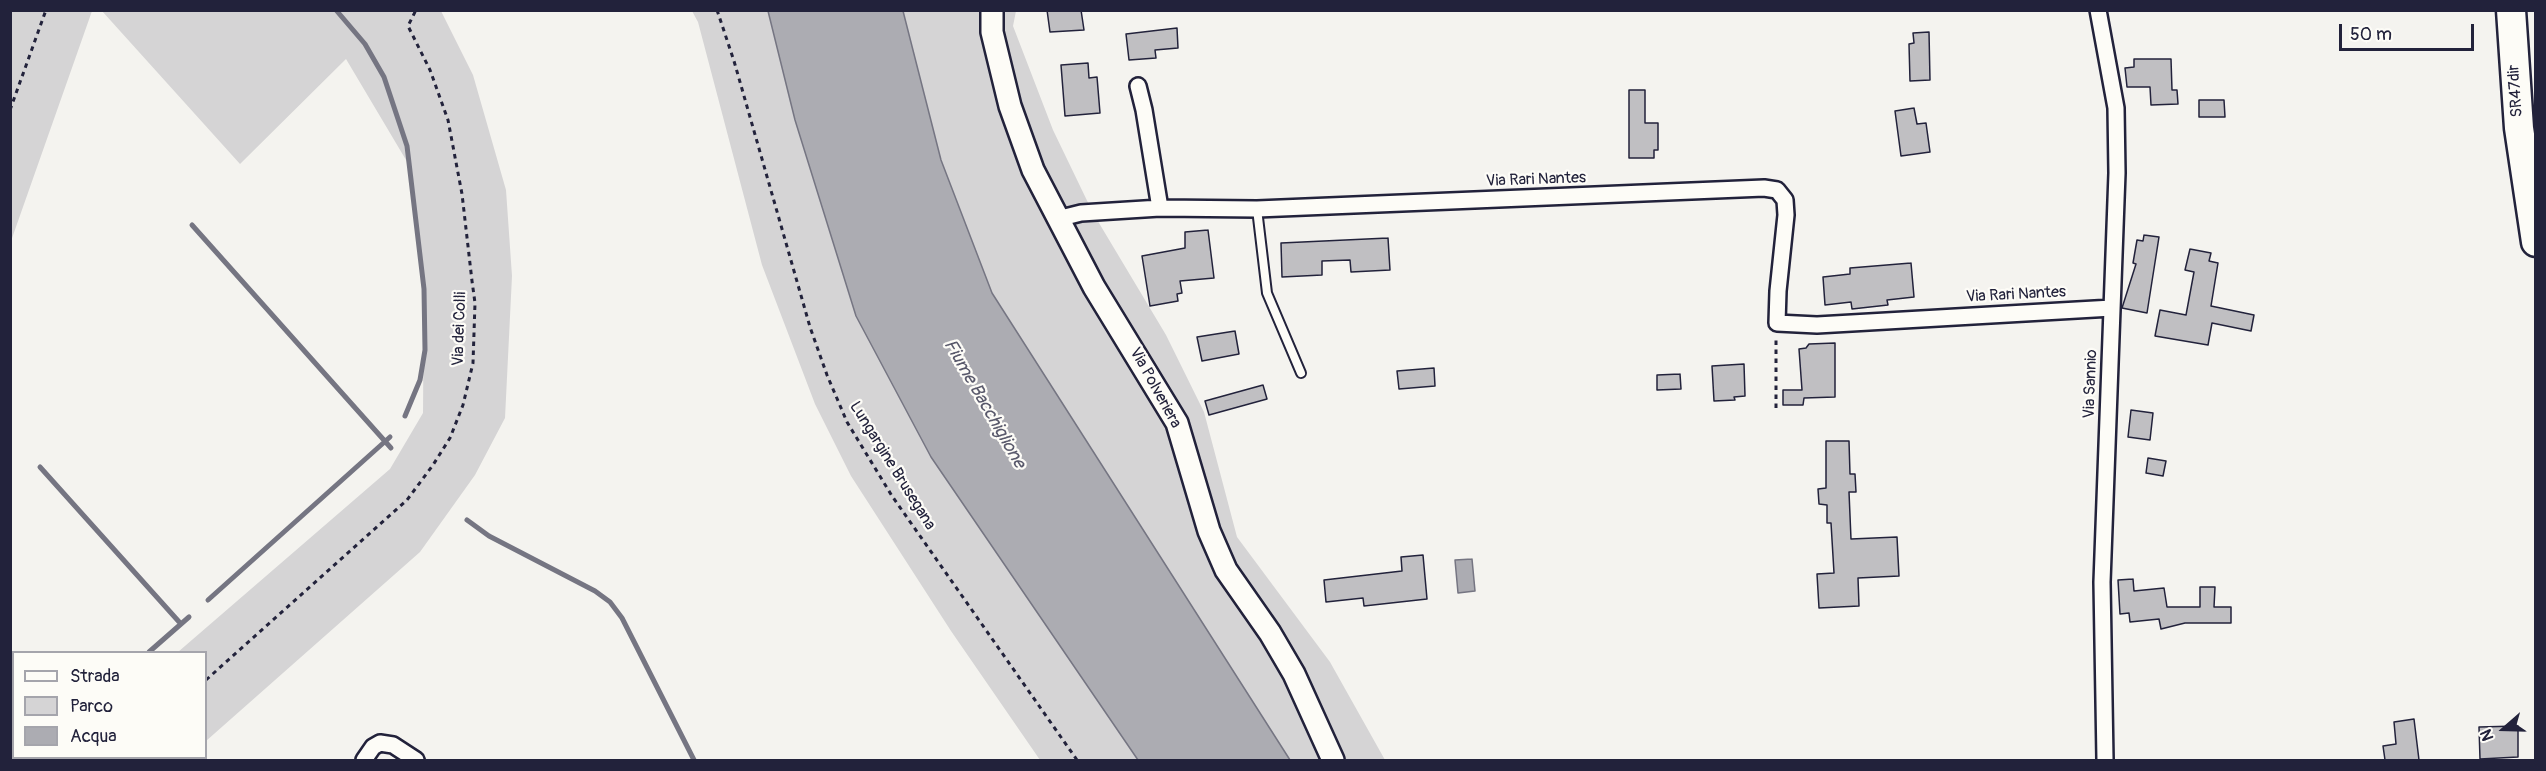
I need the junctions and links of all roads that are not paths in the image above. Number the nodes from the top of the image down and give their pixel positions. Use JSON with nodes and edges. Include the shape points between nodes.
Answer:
{"nodes":[{"id":1,"x":992,"y":10,"type":"edge"},
{"id":2,"x":2098,"y":10,"type":"edge"},
{"id":3,"x":2511,"y":10,"type":"edge"},
{"id":4,"x":1138,"y":86,"type":"dead end"},
{"id":5,"x":1160,"y":208,"type":"junction"},
{"id":6,"x":1257,"y":209,"type":"junction"},
{"id":7,"x":1058,"y":219,"type":"junction"},
{"id":8,"x":2535,"y":242,"type":"edge"},
{"id":9,"x":2112,"y":308,"type":"junction"},
{"id":10,"x":1301,"y":373,"type":"dead end"},
{"id":11,"x":364,"y":760,"type":"edge"},
{"id":12,"x":416,"y":760,"type":"edge"},
{"id":13,"x":1333,"y":760,"type":"edge"},
{"id":14,"x":2105,"y":760,"type":"edge"}],
"edges":[{"from":1,"to":7,"type":"street","name":"Via Polveriera","via":[[992,32],[1010,106],[1033,170]]},
{"from":2,"to":9,"type":"street","name":"Via Sannio","via":[[2116,108]]},
{"from":3,"to":8,"type":"highway","name":"SR47dir","number":"SR47dir","via":[[2519,128]]},
{"from":4,"to":5,"type":"street"},
{"from":5,"to":6,"type":"street","name":"Via Rari Nantes"},
{"from":5,"to":7,"type":"street","name":"Via Rari Nantes","via":[[1081,213]]},
{"from":6,"to":9,"type":"street","name":"Via Rari Nantes","via":[[1764,188],[1777,190],[1785,200],[1777,323],[1817,325]]},
{"from":6,"to":10,"type":"lane","via":[[1267,293]]},
{"from":7,"to":13,"type":"street","name":"Via Polveriera","via":[[1094,287],[1177,423],[1209,531],[1226,570],[1294,674]]},
{"from":9,"to":14,"type":"street","name":"Via Sannio","via":[[2102,582]]},
{"from":11,"to":12,"type":"street","via":[[380,743],[393,745]]}]}
